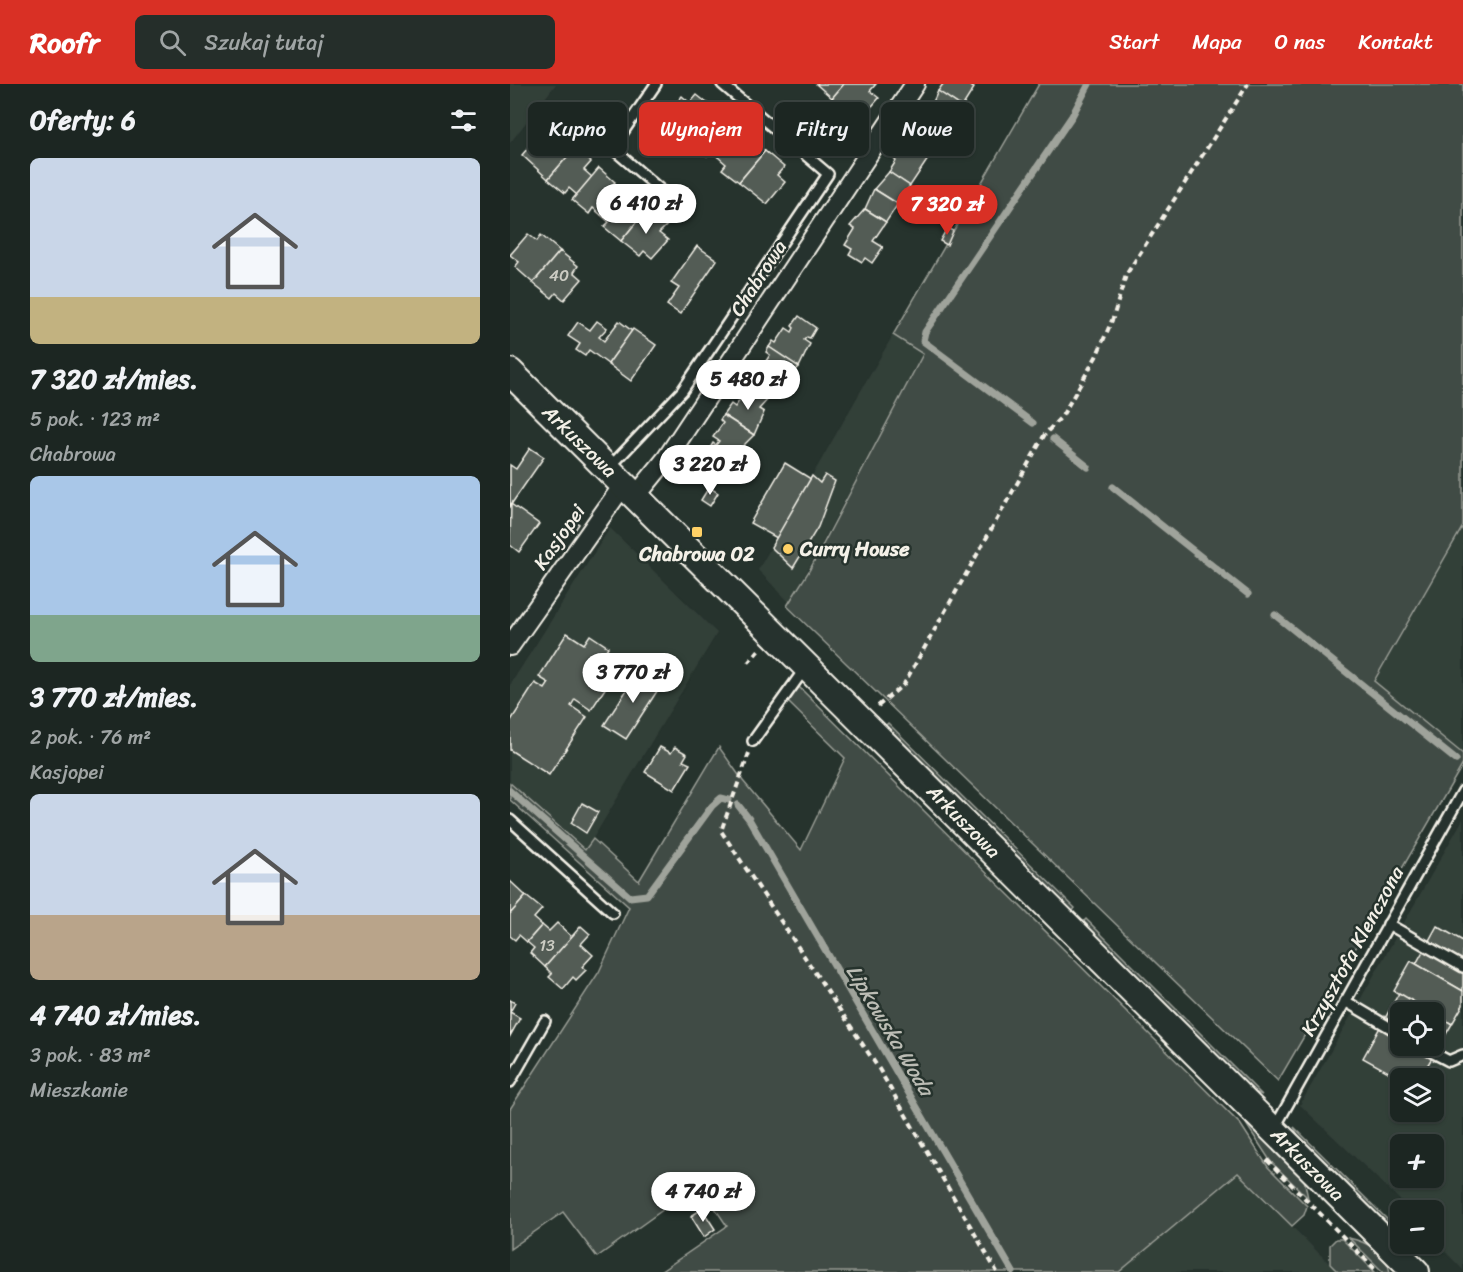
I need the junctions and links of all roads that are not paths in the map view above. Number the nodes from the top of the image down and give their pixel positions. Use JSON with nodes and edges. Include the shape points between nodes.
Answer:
{"nodes":[{"id":1,"x":656,"y":84,"type":"edge"},
{"id":2,"x":722,"y":84,"type":"edge"},
{"id":3,"x":915,"y":84,"type":"edge"},
{"id":4,"x":627,"y":126,"type":"edge"},
{"id":5,"x":621,"y":156,"type":"edge"},
{"id":6,"x":685,"y":211,"type":"dead end"},
{"id":7,"x":510,"y":372,"type":"edge"},
{"id":8,"x":623,"y":483,"type":"junction"},
{"id":9,"x":510,"y":646,"type":"edge"},
{"id":10,"x":807,"y":665,"type":"junction"},
{"id":11,"x":753,"y":741,"type":"road end"},
{"id":12,"x":1463,"y":791,"type":"edge"},
{"id":13,"x":510,"y":820,"type":"edge"},
{"id":14,"x":613,"y":913,"type":"dead end"},
{"id":15,"x":1388,"y":924,"type":"junction"},
{"id":16,"x":1463,"y":967,"type":"edge"},
{"id":17,"x":1344,"y":1001,"type":"junction"},
{"id":18,"x":545,"y":1021,"type":"dead end"},
{"id":19,"x":1390,"y":1028,"type":"edge"},
{"id":20,"x":1463,"y":1054,"type":"edge"},
{"id":21,"x":1439,"y":1056,"type":"edge"},
{"id":22,"x":510,"y":1082,"type":"edge"},
{"id":23,"x":1274,"y":1129,"type":"junction"},
{"id":24,"x":1416,"y":1272,"type":"edge"}],
"edges":[{"from":1,"to":4,"type":"lane"},
{"from":2,"to":8,"type":"lane","via":[[828,174]]},
{"from":3,"to":8,"type":"street","name":"Chabrowa","via":[[666,459]]},
{"from":5,"to":6,"type":"lane"},
{"from":7,"to":8,"type":"main road","name":"Arkuszowa"},
{"from":8,"to":9,"type":"street","name":"Kasjopei"},
{"from":8,"to":10,"type":"main road","name":"Arkuszowa"},
{"from":10,"to":11,"type":"lane"},
{"from":10,"to":23,"type":"main road","name":"Arkuszowa"},
{"from":12,"to":15,"type":"lane","name":"Krzysztofa Klenczona"},
{"from":13,"to":14,"type":"lane"},
{"from":15,"to":16,"type":"lane"},
{"from":15,"to":17,"type":"lane","name":"Krzysztofa Klenczona"},
{"from":17,"to":19,"type":"lane"},
{"from":17,"to":23,"type":"lane","name":"Krzysztofa Klenczona"},
{"from":18,"to":22,"type":"lane"},
{"from":20,"to":21,"type":"lane","via":[[1449,1061]]},
{"from":23,"to":24,"type":"main road","name":"Arkuszowa"}]}
